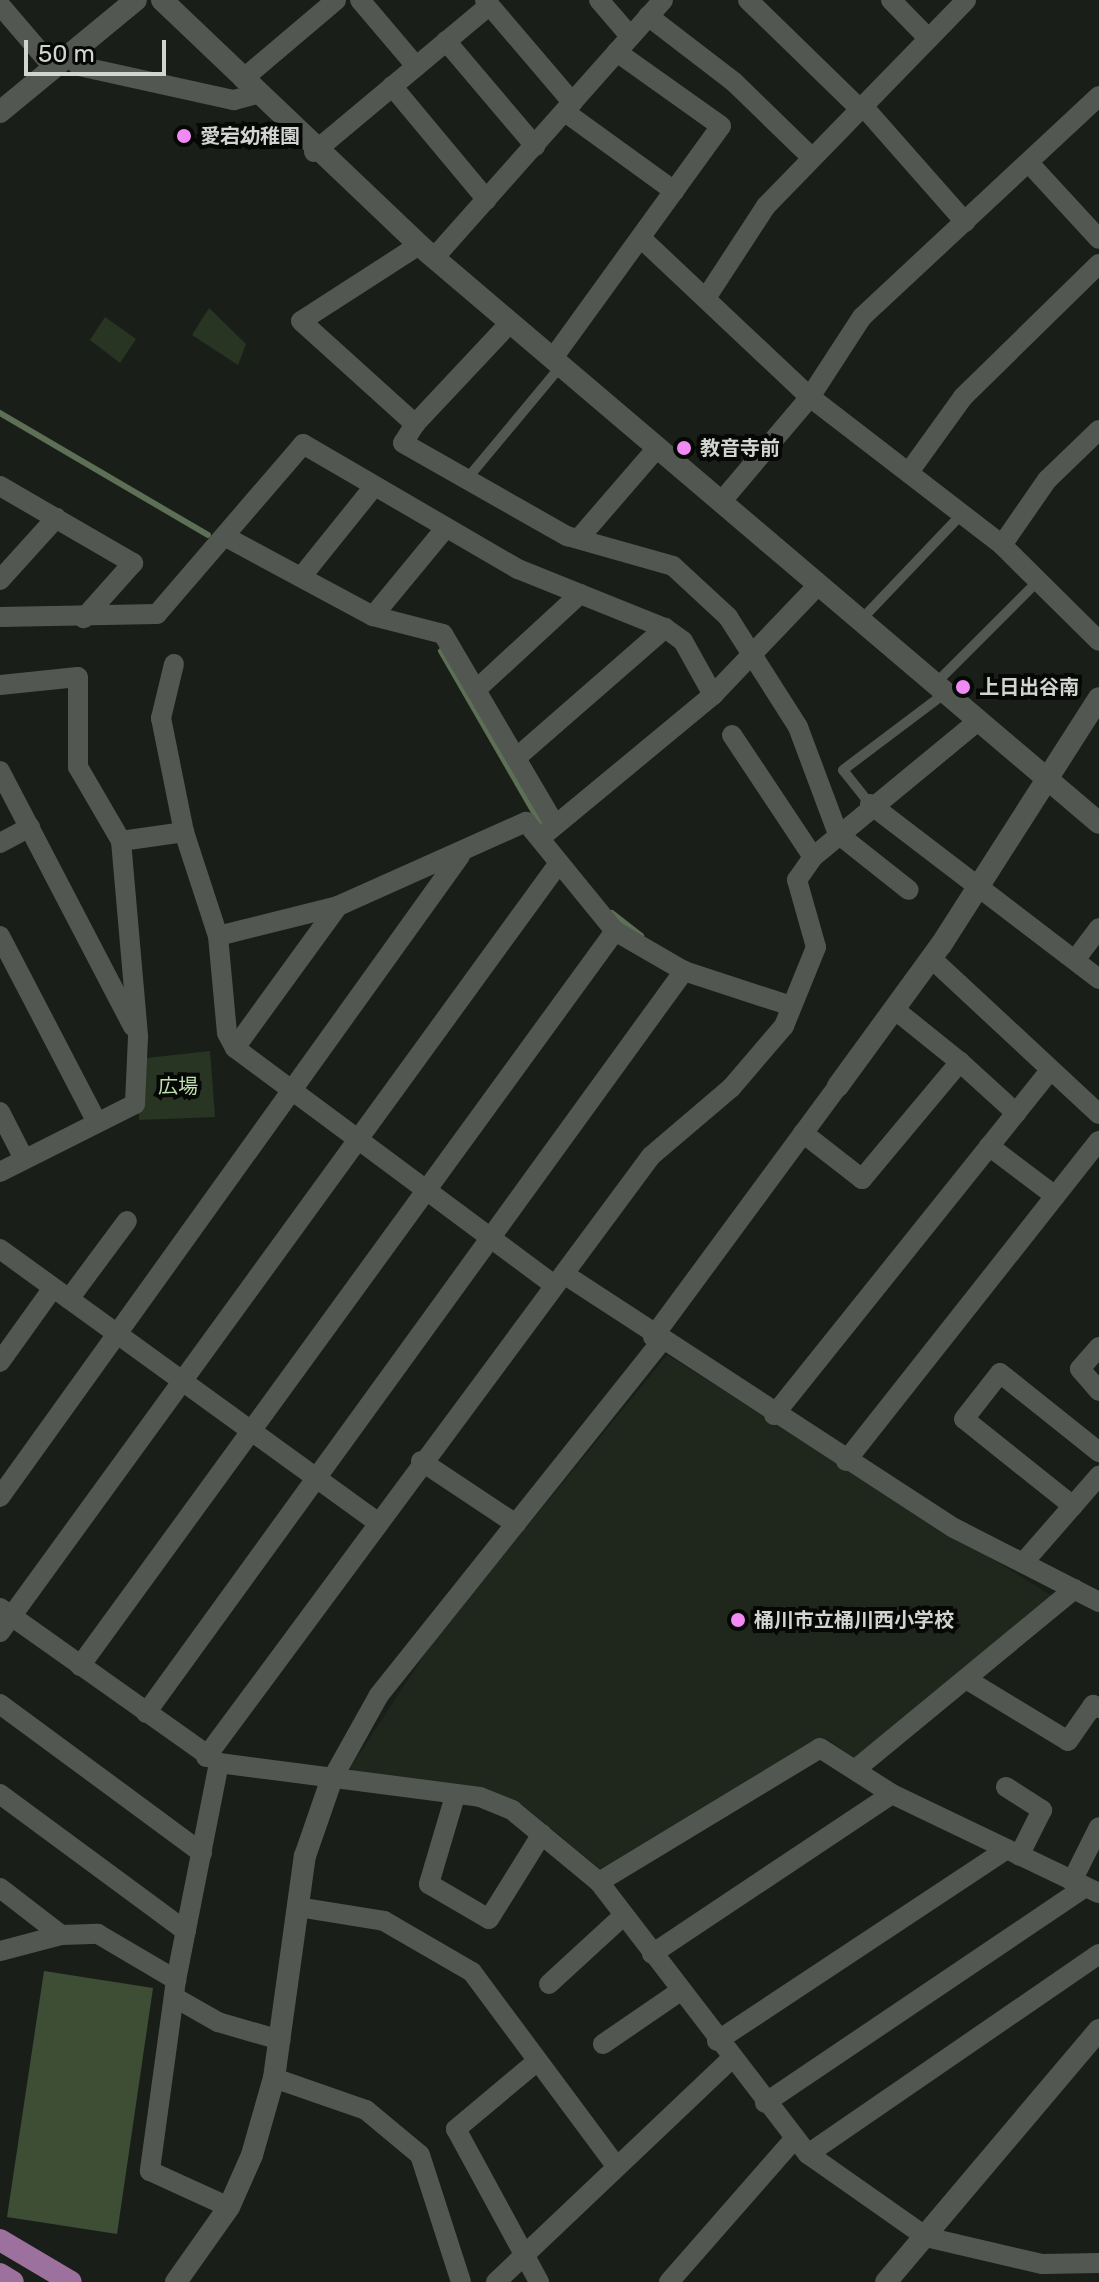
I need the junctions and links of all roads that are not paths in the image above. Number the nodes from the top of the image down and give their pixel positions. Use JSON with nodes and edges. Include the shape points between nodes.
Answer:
{"nodes":[{"id":1,"x":136,"y":0,"type":"edge"},
{"id":2,"x":162,"y":0,"type":"edge"},
{"id":3,"x":336,"y":0,"type":"edge"},
{"id":4,"x":360,"y":0,"type":"edge"},
{"id":5,"x":599,"y":0,"type":"edge"},
{"id":6,"x":663,"y":0,"type":"edge"},
{"id":7,"x":748,"y":0,"type":"edge"},
{"id":8,"x":891,"y":0,"type":"edge"},
{"id":9,"x":966,"y":0,"type":"edge"},
{"id":10,"x":488,"y":2,"type":"edge"},
{"id":11,"x":2,"y":10,"type":"edge"},
{"id":12,"x":648,"y":16,"type":"junction"},
{"id":13,"x":630,"y":36,"type":"junction"},
{"id":14,"x":929,"y":39,"type":"junction"},
{"id":15,"x":446,"y":41,"type":"junction"},
{"id":16,"x":617,"y":52,"type":"junction"},
{"id":17,"x":61,"y":61,"type":"junction"},
{"id":18,"x":416,"y":66,"type":"junction"},
{"id":19,"x":250,"y":86,"type":"junction"},
{"id":20,"x":392,"y":86,"type":"junction"},
{"id":21,"x":1099,"y":96,"type":"edge"},
{"id":22,"x":860,"y":106,"type":"junction"},
{"id":23,"x":569,"y":107,"type":"junction"},
{"id":24,"x":0,"y":112,"type":"edge"},
{"id":25,"x":535,"y":146,"type":"junction"},
{"id":26,"x":314,"y":152,"type":"junction"},
{"id":27,"x":810,"y":156,"type":"junction"},
{"id":28,"x":1029,"y":163,"type":"junction"},
{"id":29,"x":674,"y":191,"type":"junction"},
{"id":30,"x":487,"y":200,"type":"junction"},
{"id":31,"x":965,"y":222,"type":"junction"},
{"id":32,"x":641,"y":238,"type":"junction"},
{"id":33,"x":1099,"y":239,"type":"edge"},
{"id":34,"x":427,"y":251,"type":"junction"},
{"id":35,"x":1099,"y":264,"type":"edge"},
{"id":36,"x":706,"y":298,"type":"junction"},
{"id":37,"x":510,"y":323,"type":"junction"},
{"id":38,"x":557,"y":362,"type":"junction"},
{"id":39,"x":810,"y":397,"type":"junction"},
{"id":40,"x":415,"y":424,"type":"junction"},
{"id":41,"x":1099,"y":430,"type":"edge"},
{"id":42,"x":657,"y":448,"type":"junction"},
{"id":43,"x":909,"y":472,"type":"junction"},
{"id":44,"x":466,"y":480,"type":"junction"},
{"id":45,"x":0,"y":486,"type":"edge"},
{"id":46,"x":372,"y":489,"type":"junction"},
{"id":47,"x":721,"y":502,"type":"junction"},
{"id":48,"x":963,"y":513,"type":"junction"},
{"id":49,"x":56,"y":518,"type":"junction"},
{"id":50,"x":444,"y":530,"type":"junction"},
{"id":51,"x":581,"y":536,"type":"junction"},
{"id":52,"x":226,"y":537,"type":"junction"},
{"id":53,"x":1002,"y":545,"type":"junction"},
{"id":54,"x":302,"y":576,"type":"junction"},
{"id":55,"x":0,"y":580,"type":"edge"},
{"id":56,"x":1038,"y":581,"type":"junction"},
{"id":57,"x":817,"y":586,"type":"junction"},
{"id":58,"x":580,"y":594,"type":"junction"},
{"id":59,"x":373,"y":616,"type":"junction"},
{"id":60,"x":0,"y":617,"type":"edge"},
{"id":61,"x":84,"y":618,"type":"junction"},
{"id":62,"x":859,"y":621,"type":"junction"},
{"id":63,"x":665,"y":628,"type":"junction"},
{"id":64,"x":1099,"y":641,"type":"edge"},
{"id":65,"x":755,"y":656,"type":"junction"},
{"id":66,"x":174,"y":664,"type":"dead end"},
{"id":67,"x":0,"y":685,"type":"edge"},
{"id":68,"x":478,"y":688,"type":"junction"},
{"id":69,"x":939,"y":690,"type":"junction"},
{"id":70,"x":713,"y":695,"type":"junction"},
{"id":71,"x":1099,"y":698,"type":"edge"},
{"id":72,"x":977,"y":722,"type":"junction"},
{"id":73,"x":732,"y":735,"type":"dead end"},
{"id":74,"x":516,"y":758,"type":"junction"},
{"id":75,"x":0,"y":771,"type":"edge"},
{"id":76,"x":1045,"y":782,"type":"junction"},
{"id":77,"x":870,"y":804,"type":"junction"},
{"id":78,"x":1099,"y":823,"type":"edge"},
{"id":79,"x":30,"y":827,"type":"junction"},
{"id":80,"x":184,"y":832,"type":"junction"},
{"id":81,"x":547,"y":832,"type":"junction"},
{"id":82,"x":838,"y":834,"type":"junction"},
{"id":83,"x":121,"y":841,"type":"junction"},
{"id":84,"x":0,"y":843,"type":"edge"},
{"id":85,"x":460,"y":856,"type":"junction"},
{"id":86,"x":813,"y":857,"type":"junction"},
{"id":87,"x":556,"y":867,"type":"junction"},
{"id":88,"x":979,"y":886,"type":"junction"},
{"id":89,"x":909,"y":890,"type":"dead end"},
{"id":90,"x":338,"y":906,"type":"junction"},
{"id":91,"x":1099,"y":928,"type":"edge"},
{"id":92,"x":615,"y":931,"type":"junction"},
{"id":93,"x":0,"y":936,"type":"edge"},
{"id":94,"x":218,"y":936,"type":"junction"},
{"id":95,"x":931,"y":958,"type":"junction"},
{"id":96,"x":1075,"y":960,"type":"junction"},
{"id":97,"x":684,"y":971,"type":"junction"},
{"id":98,"x":1099,"y":979,"type":"edge"},
{"id":99,"x":791,"y":1006,"type":"junction"},
{"id":100,"x":894,"y":1009,"type":"junction"},
{"id":101,"x":138,"y":1037,"type":"junction"},
{"id":102,"x":235,"y":1048,"type":"junction"},
{"id":103,"x":960,"y":1062,"type":"junction"},
{"id":104,"x":1050,"y":1070,"type":"junction"},
{"id":105,"x":838,"y":1086,"type":"joint"},
{"id":106,"x":296,"y":1092,"type":"junction"},
{"id":107,"x":0,"y":1112,"type":"edge"},
{"id":108,"x":1016,"y":1113,"type":"junction"},
{"id":109,"x":1099,"y":1114,"type":"edge"},
{"id":110,"x":97,"y":1122,"type":"junction"},
{"id":111,"x":803,"y":1133,"type":"junction"},
{"id":112,"x":361,"y":1140,"type":"junction"},
{"id":113,"x":1099,"y":1141,"type":"edge"},
{"id":114,"x":989,"y":1146,"type":"junction"},
{"id":115,"x":24,"y":1159,"type":"junction"},
{"id":116,"x":0,"y":1172,"type":"edge"},
{"id":117,"x":427,"y":1190,"type":"junction"},
{"id":118,"x":1055,"y":1196,"type":"junction"},
{"id":119,"x":127,"y":1221,"type":"dead end"},
{"id":120,"x":491,"y":1237,"type":"junction"},
{"id":121,"x":0,"y":1249,"type":"edge"},
{"id":122,"x":558,"y":1278,"type":"junction"},
{"id":123,"x":61,"y":1293,"type":"junction"},
{"id":124,"x":118,"y":1335,"type":"junction"},
{"id":125,"x":656,"y":1340,"type":"junction"},
{"id":126,"x":1099,"y":1347,"type":"edge"},
{"id":127,"x":0,"y":1362,"type":"edge"},
{"id":128,"x":184,"y":1382,"type":"junction"},
{"id":129,"x":1099,"y":1391,"type":"edge"},
{"id":130,"x":774,"y":1415,"type":"junction"},
{"id":131,"x":251,"y":1431,"type":"junction"},
{"id":132,"x":1099,"y":1452,"type":"edge"},
{"id":133,"x":421,"y":1461,"type":"junction"},
{"id":134,"x":846,"y":1461,"type":"junction"},
{"id":135,"x":1099,"y":1476,"type":"edge"},
{"id":136,"x":316,"y":1478,"type":"junction"},
{"id":137,"x":0,"y":1497,"type":"edge"},
{"id":138,"x":1073,"y":1506,"type":"junction"},
{"id":139,"x":377,"y":1522,"type":"junction"},
{"id":140,"x":516,"y":1524,"type":"junction"},
{"id":141,"x":1023,"y":1563,"type":"junction"},
{"id":142,"x":1074,"y":1589,"type":"junction"},
{"id":143,"x":1099,"y":1602,"type":"edge"},
{"id":144,"x":4,"y":1619,"type":"edge"},
{"id":145,"x":80,"y":1666,"type":"junction"},
{"id":146,"x":966,"y":1679,"type":"junction"},
{"id":147,"x":0,"y":1704,"type":"edge"},
{"id":148,"x":1099,"y":1708,"type":"edge"},
{"id":149,"x":146,"y":1713,"type":"junction"},
{"id":150,"x":212,"y":1760,"type":"junction"},
{"id":151,"x":856,"y":1769,"type":"junction"},
{"id":152,"x":331,"y":1781,"type":"junction"},
{"id":153,"x":1006,"y":1787,"type":"dead end"},
{"id":154,"x":0,"y":1794,"type":"edge"},
{"id":155,"x":892,"y":1794,"type":"junction"},
{"id":156,"x":455,"y":1796,"type":"junction"},
{"id":157,"x":1099,"y":1827,"type":"edge"},
{"id":158,"x":542,"y":1834,"type":"junction"},
{"id":159,"x":202,"y":1853,"type":"junction"},
{"id":160,"x":1012,"y":1853,"type":"junction"},
{"id":161,"x":599,"y":1882,"type":"junction"},
{"id":162,"x":1085,"y":1887,"type":"edge"},
{"id":163,"x":0,"y":1888,"type":"edge"},
{"id":164,"x":298,"y":1907,"type":"junction"},
{"id":165,"x":623,"y":1916,"type":"junction"},
{"id":166,"x":186,"y":1931,"type":"junction"},
{"id":167,"x":61,"y":1935,"type":"junction"},
{"id":168,"x":0,"y":1951,"type":"edge"},
{"id":169,"x":652,"y":1954,"type":"junction"},
{"id":170,"x":1099,"y":1954,"type":"edge"},
{"id":171,"x":549,"y":1984,"type":"dead end"},
{"id":172,"x":175,"y":1988,"type":"junction"},
{"id":173,"x":679,"y":1992,"type":"junction"},
{"id":174,"x":1099,"y":2030,"type":"edge"},
{"id":175,"x":280,"y":2040,"type":"junction"},
{"id":176,"x":717,"y":2041,"type":"junction"},
{"id":177,"x":603,"y":2044,"type":"dead end"},
{"id":178,"x":731,"y":2059,"type":"junction"},
{"id":179,"x":535,"y":2063,"type":"junction"},
{"id":180,"x":274,"y":2078,"type":"junction"},
{"id":181,"x":765,"y":2103,"type":"junction"},
{"id":182,"x":801,"y":2146,"type":"junction"},
{"id":183,"x":614,"y":2163,"type":"junction"},
{"id":184,"x":229,"y":2207,"type":"junction"},
{"id":185,"x":926,"y":2237,"type":"junction"},
{"id":186,"x":0,"y":2240,"type":"edge"},
{"id":187,"x":520,"y":2256,"type":"junction"},
{"id":188,"x":1099,"y":2263,"type":"edge"},
{"id":189,"x":0,"y":2274,"type":"edge"},
{"id":190,"x":13,"y":2282,"type":"edge"},
{"id":191,"x":71,"y":2282,"type":"edge"},
{"id":192,"x":176,"y":2282,"type":"edge"},
{"id":193,"x":461,"y":2282,"type":"edge"},
{"id":194,"x":496,"y":2282,"type":"edge"},
{"id":195,"x":539,"y":2282,"type":"edge"},
{"id":196,"x":669,"y":2282,"type":"edge"},
{"id":197,"x":886,"y":2282,"type":"edge"}],
"edges":[{"from":1,"to":17,"type":"street"},
{"from":2,"to":19,"type":"street"},
{"from":3,"to":19,"type":"street"},
{"from":4,"to":18,"type":"street"},
{"from":5,"to":13,"type":"street"},
{"from":6,"to":12,"type":"street"},
{"from":7,"to":22,"type":"street"},
{"from":8,"to":14,"type":"street"},
{"from":9,"to":14,"type":"street"},
{"from":10,"to":15,"type":"street"},
{"from":10,"to":23,"type":"street"},
{"from":11,"to":17,"type":"street"},
{"from":12,"to":13,"type":"street"},
{"from":12,"to":27,"type":"street","via":[[734,82]]},
{"from":13,"to":16,"type":"street"},
{"from":14,"to":22,"type":"street"},
{"from":15,"to":18,"type":"street"},
{"from":15,"to":25,"type":"street"},
{"from":16,"to":23,"type":"street"},
{"from":16,"to":29,"type":"street","via":[[721,126]]},
{"from":17,"to":19,"type":"street","via":[[234,100]]},
{"from":17,"to":24,"type":"street"},
{"from":18,"to":20,"type":"street"},
{"from":19,"to":26,"type":"street"},
{"from":20,"to":26,"type":"street"},
{"from":20,"to":30,"type":"street"},
{"from":21,"to":28,"type":"street"},
{"from":22,"to":27,"type":"street"},
{"from":22,"to":31,"type":"street"},
{"from":23,"to":25,"type":"street"},
{"from":23,"to":29,"type":"street"},
{"from":25,"to":30,"type":"street"},
{"from":26,"to":34,"type":"street"},
{"from":27,"to":36,"type":"street","via":[[766,206]]},
{"from":28,"to":31,"type":"street"},
{"from":28,"to":33,"type":"street"},
{"from":29,"to":32,"type":"street"},
{"from":30,"to":34,"type":"street"},
{"from":31,"to":39,"type":"street","via":[[862,317]]},
{"from":32,"to":36,"type":"street"},
{"from":32,"to":38,"type":"street"},
{"from":34,"to":37,"type":"street"},
{"from":34,"to":40,"type":"street","via":[[301,321]]},
{"from":35,"to":43,"type":"street","via":[[963,397]]},
{"from":36,"to":39,"type":"street"},
{"from":37,"to":38,"type":"street"},
{"from":37,"to":40,"type":"street"},
{"from":38,"to":42,"type":"street"},
{"from":38,"to":44,"type":"lane"},
{"from":39,"to":43,"type":"street"},
{"from":39,"to":47,"type":"street"},
{"from":40,"to":44,"type":"street","via":[[403,443]]},
{"from":41,"to":53,"type":"street","via":[[1047,480]]},
{"from":42,"to":47,"type":"street"},
{"from":42,"to":51,"type":"street"},
{"from":43,"to":48,"type":"street"},
{"from":44,"to":51,"type":"street","via":[[567,536]]},
{"from":45,"to":49,"type":"street"},
{"from":46,"to":50,"type":"street"},
{"from":46,"to":52,"type":"street","via":[[303,444]]},
{"from":46,"to":54,"type":"street"},
{"from":47,"to":57,"type":"street"},
{"from":48,"to":53,"type":"street"},
{"from":48,"to":62,"type":"lane"},
{"from":49,"to":55,"type":"street"},
{"from":49,"to":61,"type":"street","via":[[133,563]]},
{"from":50,"to":58,"type":"street"},
{"from":50,"to":59,"type":"street"},
{"from":51,"to":65,"type":"street","via":[[636,560],[673,566],[728,617]]},
{"from":52,"to":54,"type":"street"},
{"from":52,"to":61,"type":"street","via":[[157,614]]},
{"from":53,"to":56,"type":"street"},
{"from":54,"to":59,"type":"street"},
{"from":56,"to":64,"type":"street"},
{"from":56,"to":69,"type":"lane"},
{"from":57,"to":62,"type":"street"},
{"from":57,"to":65,"type":"street"},
{"from":58,"to":63,"type":"street"},
{"from":58,"to":68,"type":"street"},
{"from":59,"to":68,"type":"street","via":[[443,634]]},
{"from":60,"to":61,"type":"street"},
{"from":62,"to":69,"type":"street"},
{"from":63,"to":70,"type":"street","via":[[683,641]]},
{"from":63,"to":74,"type":"street"},
{"from":65,"to":70,"type":"street"},
{"from":65,"to":82,"type":"street","via":[[798,727]]},
{"from":66,"to":80,"type":"street","via":[[161,718]]},
{"from":67,"to":83,"type":"street","via":[[78,677],[78,767]]},
{"from":68,"to":74,"type":"street"},
{"from":69,"to":72,"type":"street"},
{"from":69,"to":77,"type":"lane","via":[[843,770]]},
{"from":70,"to":81,"type":"street"},
{"from":71,"to":76,"type":"street"},
{"from":72,"to":76,"type":"street"},
{"from":72,"to":77,"type":"street"},
{"from":73,"to":86,"type":"street"},
{"from":74,"to":81,"type":"street"},
{"from":75,"to":79,"type":"street"},
{"from":76,"to":78,"type":"street"},
{"from":76,"to":88,"type":"street"},
{"from":77,"to":82,"type":"street"},
{"from":77,"to":88,"type":"street"},
{"from":79,"to":84,"type":"street"},
{"from":79,"to":101,"type":"street"},
{"from":80,"to":83,"type":"street"},
{"from":80,"to":94,"type":"street"},
{"from":81,"to":85,"type":"street","via":[[526,822]]},
{"from":81,"to":87,"type":"street"},
{"from":82,"to":86,"type":"street"},
{"from":82,"to":89,"type":"street"},
{"from":83,"to":101,"type":"street"},
{"from":85,"to":90,"type":"street"},
{"from":85,"to":106,"type":"street"},
{"from":86,"to":99,"type":"street","via":[[797,880],[816,947]]},
{"from":87,"to":92,"type":"street"},
{"from":87,"to":112,"type":"street"},
{"from":88,"to":95,"type":"street"},
{"from":88,"to":96,"type":"street"},
{"from":90,"to":94,"type":"street"},
{"from":90,"to":102,"type":"street"},
{"from":91,"to":96,"type":"street"},
{"from":92,"to":97,"type":"street"},
{"from":92,"to":117,"type":"street"},
{"from":93,"to":110,"type":"street"},
{"from":94,"to":102,"type":"street","via":[[227,1033]]},
{"from":95,"to":100,"type":"street"},
{"from":95,"to":104,"type":"street"},
{"from":96,"to":98,"type":"street"},
{"from":97,"to":99,"type":"street"},
{"from":97,"to":120,"type":"street"},
{"from":99,"to":122,"type":"street","via":[[784,1026],[731,1088],[651,1156]]},
{"from":100,"to":103,"type":"street"},
{"from":100,"to":105,"type":"street"},
{"from":101,"to":110,"type":"street","via":[[135,1104]]},
{"from":102,"to":106,"type":"street"},
{"from":103,"to":108,"type":"street"},
{"from":103,"to":111,"type":"street","via":[[862,1179]]},
{"from":104,"to":108,"type":"street"},
{"from":104,"to":109,"type":"street"},
{"from":105,"to":111,"type":"street"},
{"from":106,"to":112,"type":"street"},
{"from":106,"to":124,"type":"street"},
{"from":107,"to":115,"type":"street"},
{"from":108,"to":114,"type":"street"},
{"from":110,"to":115,"type":"street"},
{"from":111,"to":125,"type":"street"},
{"from":112,"to":117,"type":"street"},
{"from":112,"to":128,"type":"street"},
{"from":113,"to":118,"type":"street"},
{"from":114,"to":118,"type":"street"},
{"from":114,"to":130,"type":"street"},
{"from":115,"to":116,"type":"street"},
{"from":117,"to":120,"type":"street"},
{"from":117,"to":131,"type":"street"},
{"from":118,"to":134,"type":"street"},
{"from":119,"to":123,"type":"street"},
{"from":120,"to":122,"type":"street"},
{"from":120,"to":136,"type":"street"},
{"from":121,"to":123,"type":"street"},
{"from":122,"to":125,"type":"street"},
{"from":122,"to":133,"type":"street"},
{"from":123,"to":124,"type":"street"},
{"from":123,"to":127,"type":"street"},
{"from":124,"to":128,"type":"street"},
{"from":124,"to":137,"type":"street"},
{"from":125,"to":130,"type":"street"},
{"from":125,"to":140,"type":"street"},
{"from":126,"to":129,"type":"street","via":[[1080,1369]]},
{"from":128,"to":131,"type":"street"},
{"from":128,"to":144,"type":"street"},
{"from":130,"to":134,"type":"street"},
{"from":131,"to":136,"type":"street"},
{"from":131,"to":145,"type":"street"},
{"from":132,"to":138,"type":"street","via":[[1000,1373],[964,1419]]},
{"from":133,"to":139,"type":"street"},
{"from":133,"to":140,"type":"street"},
{"from":134,"to":141,"type":"street"},
{"from":135,"to":138,"type":"street"},
{"from":136,"to":139,"type":"street"},
{"from":136,"to":149,"type":"street"},
{"from":138,"to":141,"type":"street"},
{"from":139,"to":150,"type":"street"},
{"from":140,"to":152,"type":"street","via":[[379,1695]]},
{"from":141,"to":142,"type":"street"},
{"from":142,"to":143,"type":"street"},
{"from":142,"to":146,"type":"street"},
{"from":144,"to":145,"type":"street"},
{"from":145,"to":149,"type":"street"},
{"from":146,"to":148,"type":"street","via":[[1068,1741],[1093,1705]]},
{"from":146,"to":151,"type":"street"},
{"from":147,"to":159,"type":"street"},
{"from":149,"to":150,"type":"street"},
{"from":150,"to":152,"type":"street"},
{"from":150,"to":159,"type":"street"},
{"from":151,"to":155,"type":"street"},
{"from":151,"to":161,"type":"street","via":[[820,1748]]},
{"from":152,"to":156,"type":"street"},
{"from":152,"to":164,"type":"street","via":[[305,1856]]},
{"from":153,"to":160,"type":"street","via":[[1042,1810]]},
{"from":154,"to":166,"type":"street"},
{"from":155,"to":160,"type":"street"},
{"from":155,"to":169,"type":"street"},
{"from":156,"to":158,"type":"street","via":[[512,1810]]},
{"from":156,"to":158,"type":"street","via":[[429,1884],[489,1919]]},
{"from":157,"to":162,"type":"street"},
{"from":158,"to":161,"type":"street"},
{"from":159,"to":166,"type":"street"},
{"from":160,"to":162,"type":"street"},
{"from":160,"to":176,"type":"street"},
{"from":161,"to":165,"type":"street"},
{"from":162,"to":181,"type":"street"},
{"from":163,"to":167,"type":"street"},
{"from":164,"to":175,"type":"street"},
{"from":164,"to":179,"type":"street","via":[[417,1934],[494,1994]]},
{"from":165,"to":169,"type":"street"},
{"from":165,"to":171,"type":"street"},
{"from":166,"to":172,"type":"street"},
{"from":167,"to":168,"type":"street"},
{"from":167,"to":172,"type":"street","via":[[98,1934]]},
{"from":169,"to":173,"type":"street"},
{"from":170,"to":182,"type":"street"},
{"from":172,"to":175,"type":"street","via":[[218,2022]]},
{"from":172,"to":184,"type":"street","via":[[150,2171]]},
{"from":173,"to":176,"type":"street"},
{"from":173,"to":177,"type":"street"},
{"from":174,"to":185,"type":"street"},
{"from":175,"to":180,"type":"street"},
{"from":176,"to":178,"type":"street"},
{"from":178,"to":181,"type":"street"},
{"from":178,"to":183,"type":"street"},
{"from":179,"to":183,"type":"street"},
{"from":179,"to":187,"type":"street","via":[[456,2129]]},
{"from":180,"to":184,"type":"street"},
{"from":180,"to":193,"type":"street","via":[[366,2110],[420,2155]]},
{"from":181,"to":182,"type":"street"},
{"from":182,"to":185,"type":"street"},
{"from":182,"to":196,"type":"street"},
{"from":183,"to":187,"type":"street"},
{"from":184,"to":192,"type":"street"},
{"from":185,"to":188,"type":"street","via":[[1042,2264]]},
{"from":185,"to":197,"type":"street"},
{"from":186,"to":191,"type":"main road"},
{"from":187,"to":194,"type":"street"},
{"from":187,"to":195,"type":"street"},
{"from":189,"to":190,"type":"main road"}]}
